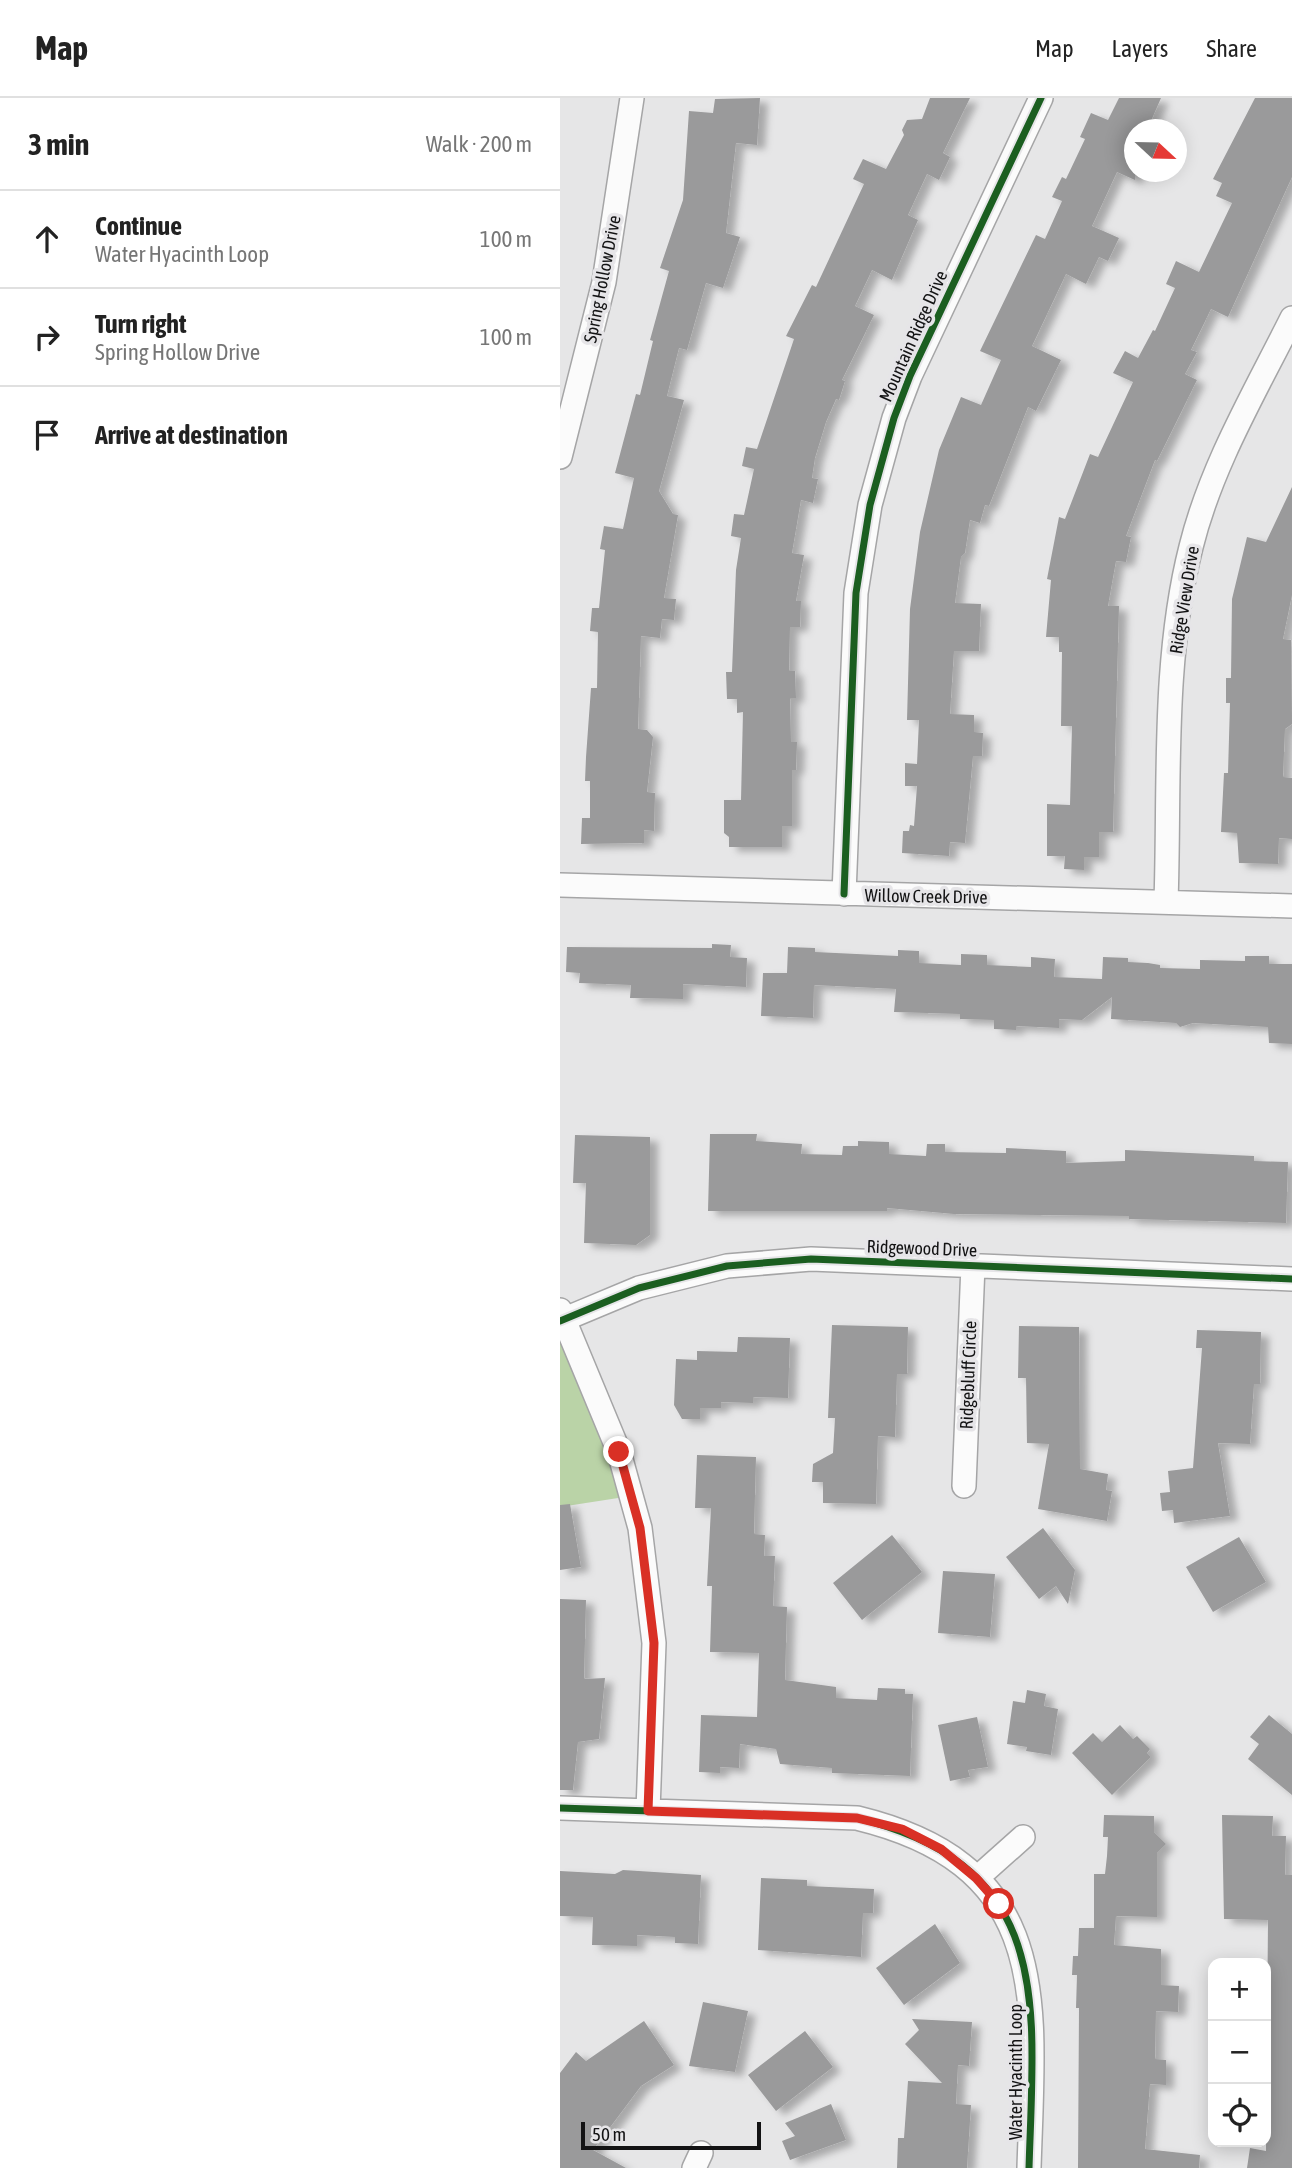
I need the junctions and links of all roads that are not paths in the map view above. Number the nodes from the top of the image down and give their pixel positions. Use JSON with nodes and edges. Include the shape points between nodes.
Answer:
{"nodes":[{"id":1,"x":632,"y":98,"type":"edge"},
{"id":2,"x":1041,"y":98,"type":"edge"},
{"id":3,"x":1292,"y":318,"type":"edge"},
{"id":4,"x":560,"y":457,"type":"edge"},
{"id":5,"x":560,"y":885,"type":"edge"},
{"id":6,"x":844,"y":894,"type":"junction"},
{"id":7,"x":1166,"y":902,"type":"junction"},
{"id":8,"x":1292,"y":906,"type":"edge"},
{"id":9,"x":973,"y":1265,"type":"junction"},
{"id":10,"x":1292,"y":1279,"type":"edge"},
{"id":11,"x":562,"y":1317,"type":"edge"},
{"id":12,"x":964,"y":1486,"type":"dead end"},
{"id":13,"x":560,"y":1808,"type":"edge"},
{"id":14,"x":648,"y":1811,"type":"junction"},
{"id":15,"x":1023,"y":1837,"type":"dead end"},
{"id":16,"x":976,"y":1878,"type":"junction"},
{"id":17,"x":1029,"y":2168,"type":"edge"}],
"edges":[{"from":1,"to":4,"type":"street","name":"Spring Hollow Drive","via":[[604,282]]},
{"from":2,"to":6,"type":"street","name":"Mountain Ridge Drive","via":[[910,376],[880,461],[856,593]]},
{"from":3,"to":7,"type":"street","name":"Ridge View Drive","via":[[1219,466],[1199,519],[1182,587],[1172,691]]},
{"from":5,"to":6,"type":"street","name":"Willow Creek Drive"},
{"from":6,"to":7,"type":"street","name":"Willow Creek Drive"},
{"from":7,"to":8,"type":"street","name":"Willow Creek Drive"},
{"from":9,"to":10,"type":"street","name":"Ridgewood Drive"},
{"from":9,"to":11,"type":"street","name":"Ridgewood Drive","via":[[811,1259],[727,1266],[639,1288]]},
{"from":9,"to":12,"type":"street","name":"Ridgebluff Circle"},
{"from":11,"to":14,"type":"street","via":[[619,1452],[640,1528],[654,1643]]},
{"from":13,"to":14,"type":"street","name":"Water Hyacinth Loop"},
{"from":14,"to":16,"type":"street","name":"Water Hyacinth Loop","via":[[857,1818],[902,1829],[941,1849]]},
{"from":15,"to":16,"type":"street"},
{"from":16,"to":17,"type":"street","name":"Water Hyacinth Loop","via":[[999,1904],[1018,1940],[1032,1998]]}]}
